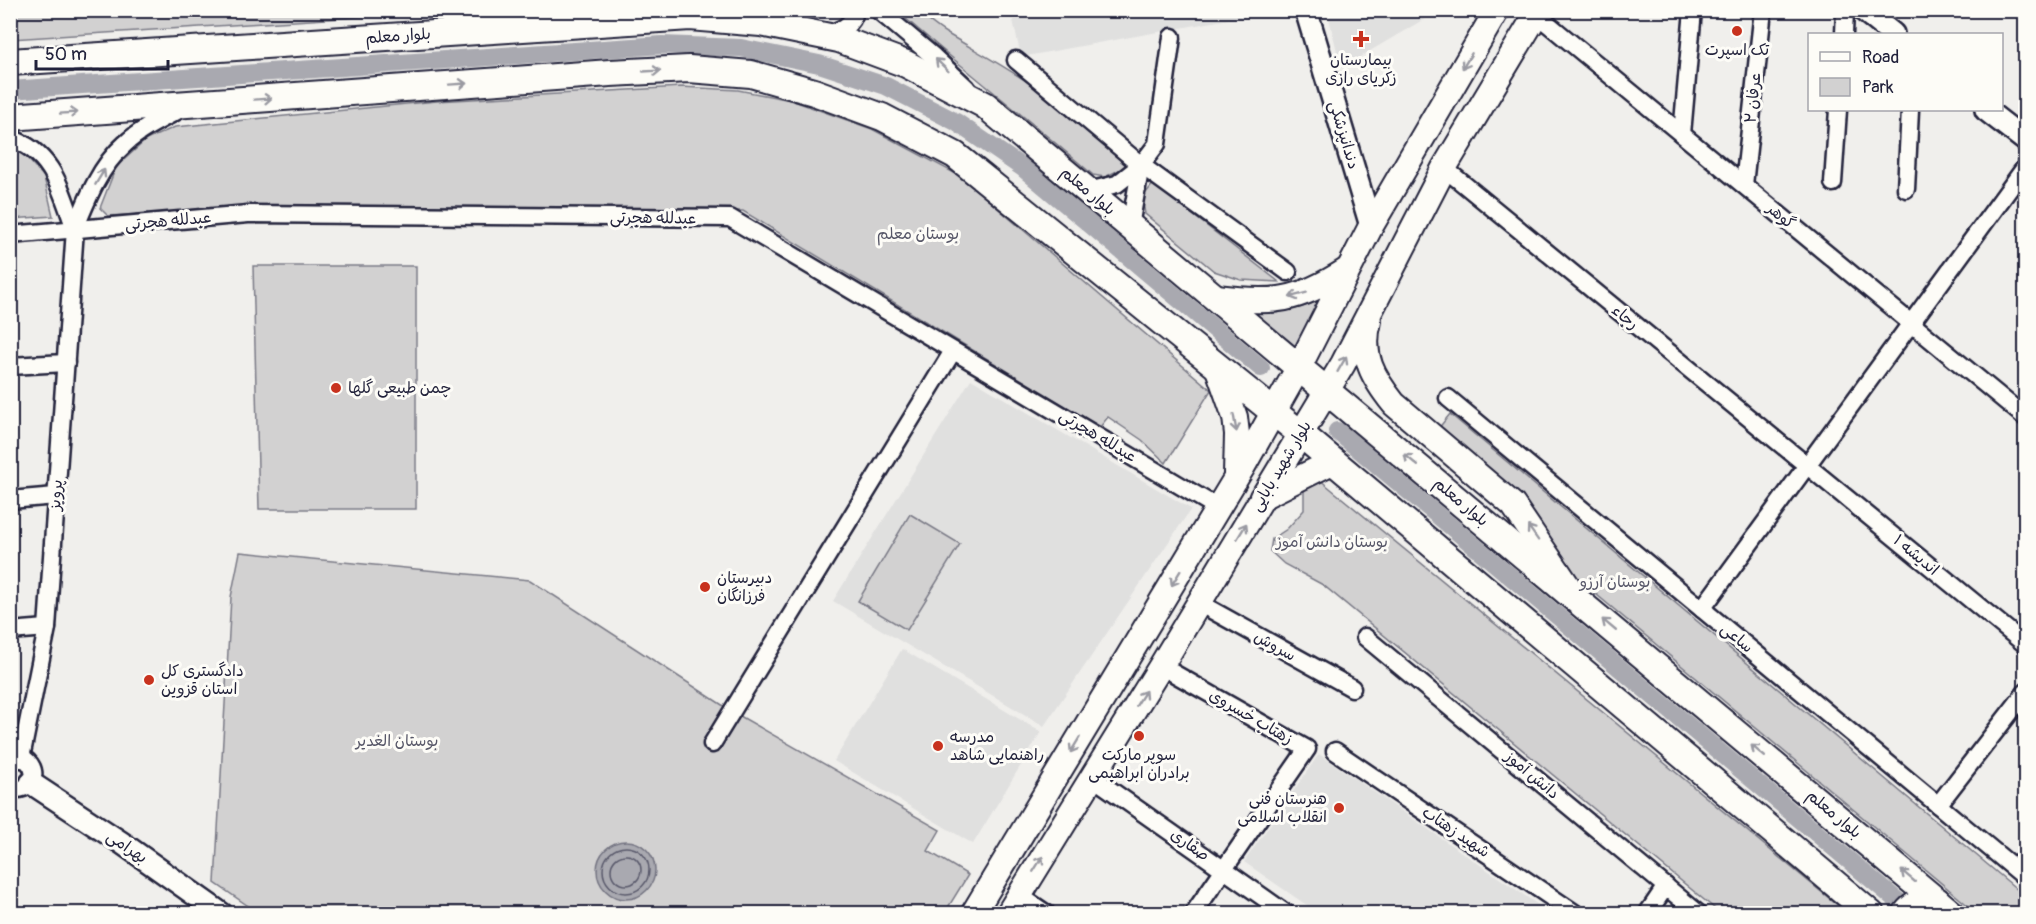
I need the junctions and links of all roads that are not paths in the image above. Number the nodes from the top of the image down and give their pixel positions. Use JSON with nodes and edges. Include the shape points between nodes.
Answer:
{"nodes":[{"id":1,"x":855,"y":10,"type":"edge"},
{"id":2,"x":878,"y":10,"type":"edge"},
{"id":3,"x":1306,"y":10,"type":"edge"},
{"id":4,"x":1497,"y":10,"type":"edge"},
{"id":5,"x":1693,"y":10,"type":"edge"},
{"id":6,"x":1763,"y":10,"type":"edge"},
{"id":7,"x":1845,"y":10,"type":"edge"},
{"id":8,"x":1863,"y":10,"type":"edge"},
{"id":9,"x":1538,"y":12,"type":"edge"},
{"id":10,"x":1844,"y":33,"type":"edge"},
{"id":11,"x":1892,"y":33,"type":"edge"},
{"id":12,"x":820,"y":35,"type":"junction"},
{"id":13,"x":1172,"y":38,"type":"dead end"},
{"id":14,"x":1016,"y":60,"type":"dead end"},
{"id":15,"x":10,"y":62,"type":"edge"},
{"id":16,"x":190,"y":105,"type":"junction"},
{"id":17,"x":985,"y":105,"type":"junction"},
{"id":18,"x":1839,"y":111,"type":"edge"},
{"id":19,"x":1910,"y":111,"type":"edge"},
{"id":20,"x":1987,"y":111,"type":"edge"},
{"id":21,"x":10,"y":117,"type":"edge"},
{"id":22,"x":1682,"y":134,"type":"junction"},
{"id":23,"x":10,"y":138,"type":"edge"},
{"id":24,"x":2025,"y":141,"type":"edge"},
{"id":25,"x":1142,"y":165,"type":"junction"},
{"id":26,"x":2025,"y":166,"type":"edge"},
{"id":27,"x":1444,"y":168,"type":"junction"},
{"id":28,"x":1833,"y":183,"type":"dead end"},
{"id":29,"x":1744,"y":185,"type":"junction"},
{"id":30,"x":1906,"y":189,"type":"dead end"},
{"id":31,"x":1088,"y":191,"type":"junction"},
{"id":32,"x":1130,"y":226,"type":"junction"},
{"id":33,"x":1371,"y":226,"type":"junction"},
{"id":34,"x":75,"y":230,"type":"junction"},
{"id":35,"x":10,"y":235,"type":"edge"},
{"id":36,"x":1350,"y":268,"type":"junction"},
{"id":37,"x":1288,"y":272,"type":"dead end"},
{"id":38,"x":1216,"y":297,"type":"junction"},
{"id":39,"x":1374,"y":302,"type":"junction"},
{"id":40,"x":1911,"y":323,"type":"junction"},
{"id":41,"x":953,"y":351,"type":"junction"},
{"id":42,"x":66,"y":363,"type":"junction"},
{"id":43,"x":10,"y":366,"type":"edge"},
{"id":44,"x":1299,"y":367,"type":"junction"},
{"id":45,"x":1218,"y":369,"type":"junction"},
{"id":46,"x":1327,"y":389,"type":"junction"},
{"id":47,"x":1448,"y":398,"type":"dead end"},
{"id":48,"x":1273,"y":412,"type":"junction"},
{"id":49,"x":2025,"y":418,"type":"edge"},
{"id":50,"x":1301,"y":434,"type":"junction"},
{"id":51,"x":1332,"y":462,"type":"junction"},
{"id":52,"x":1807,"y":465,"type":"junction"},
{"id":53,"x":1236,"y":479,"type":"junction"},
{"id":54,"x":56,"y":496,"type":"junction"},
{"id":55,"x":1262,"y":497,"type":"junction"},
{"id":56,"x":10,"y":500,"type":"edge"},
{"id":57,"x":1218,"y":508,"type":"junction"},
{"id":58,"x":1577,"y":599,"type":"junction"},
{"id":59,"x":1199,"y":603,"type":"junction"},
{"id":60,"x":1702,"y":609,"type":"junction"},
{"id":61,"x":47,"y":628,"type":"junction"},
{"id":62,"x":10,"y":631,"type":"edge"},
{"id":63,"x":1365,"y":637,"type":"dead end"},
{"id":64,"x":2025,"y":645,"type":"edge"},
{"id":65,"x":1161,"y":666,"type":"junction"},
{"id":66,"x":1352,"y":688,"type":"dead end"},
{"id":67,"x":2025,"y":692,"type":"edge"},
{"id":68,"x":712,"y":744,"type":"dead end"},
{"id":69,"x":1335,"y":751,"type":"dead end"},
{"id":70,"x":16,"y":758,"type":"edge"},
{"id":71,"x":1092,"y":777,"type":"junction"},
{"id":72,"x":16,"y":788,"type":"edge"},
{"id":73,"x":1938,"y":805,"type":"junction"},
{"id":74,"x":1223,"y":869,"type":"junction"},
{"id":75,"x":2025,"y":878,"type":"edge"},
{"id":76,"x":1666,"y":886,"type":"junction"},
{"id":77,"x":1013,"y":904,"type":"edge"},
{"id":78,"x":1945,"y":907,"type":"edge"},
{"id":79,"x":222,"y":914,"type":"edge"},
{"id":80,"x":973,"y":914,"type":"edge"},
{"id":81,"x":1047,"y":914,"type":"edge"},
{"id":82,"x":1193,"y":914,"type":"edge"},
{"id":83,"x":1287,"y":914,"type":"edge"},
{"id":84,"x":1576,"y":914,"type":"edge"},
{"id":85,"x":1647,"y":914,"type":"edge"},
{"id":86,"x":1699,"y":914,"type":"edge"},
{"id":87,"x":1871,"y":914,"type":"edge"},
{"id":88,"x":1906,"y":914,"type":"edge"}],
"edges":[{"from":1,"to":12,"type":"street","via":[[850,23],[842,29]]},
{"from":17,"to":2,"type":"street","one_way":true},
{"from":3,"to":33,"type":"street","name":"دندانپزشکی"},
{"from":4,"to":33,"type":"main road","name":"بلوار شهید بابایی","one_way":true},
{"from":5,"to":22,"type":"street"},
{"from":6,"to":29,"type":"street","name":"عرفان ۲"},
{"from":7,"to":10,"type":"street"},
{"from":8,"to":11,"type":"street"},
{"from":9,"to":22,"type":"street","name":"گوهر"},
{"from":9,"to":27,"type":"main road","name":"بلوار شهید بابایی"},
{"from":12,"to":15,"type":"main road","name":"بلوار معلم","via":[[761,23],[690,17]]},
{"from":12,"to":17,"type":"main road","name":"بلوار معلم","via":[[906,63]]},
{"from":13,"to":25,"type":"street","via":[[1157,144]]},
{"from":14,"to":25,"type":"street"},
{"from":21,"to":16,"type":"main road","one_way":true},
{"from":34,"to":16,"type":"street","name":"پرویز","one_way":true,"via":[[102,171],[124,145],[151,125]]},
{"from":16,"to":45,"type":"main road","one_way":true,"via":[[610,73],[689,69],[751,74],[882,117],[955,155]]},
{"from":17,"to":31,"type":"main road","name":"بلوار معلم"},
{"from":18,"to":28,"type":"street"},
{"from":19,"to":30,"type":"street"},
{"from":20,"to":24,"type":"street"},
{"from":22,"to":29,"type":"street","name":"گوهر"},
{"from":23,"to":34,"type":"street","name":"پرویز","via":[[36,151],[50,166]]},
{"from":25,"to":31,"type":"street","via":[[1117,184]]},
{"from":25,"to":32,"type":"street"},
{"from":25,"to":37,"type":"street"},
{"from":26,"to":40,"type":"street"},
{"from":27,"to":39,"type":"main road","name":"بلوار شهید بابایی"},
{"from":27,"to":52,"type":"street","name":"رجاء"},
{"from":29,"to":40,"type":"street","name":"گوهر"},
{"from":31,"to":32,"type":"main road","name":"بلوار معلم"},
{"from":32,"to":38,"type":"main road","name":"بلوار معلم"},
{"from":33,"to":36,"type":"main road","name":"بلوار شهید بابایی"},
{"from":34,"to":35,"type":"street","name":"عبدلله هجرتی"},
{"from":34,"to":41,"type":"street","name":"عبدلله هجرتی","via":[[248,214],[730,218]]},
{"from":34,"to":42,"type":"street","name":"پرویز"},
{"from":36,"to":38,"type":"main road","one_way":true,"via":[[1321,287],[1287,298],[1251,302]]},
{"from":36,"to":44,"type":"main road","name":"بلوار شهید بابایی"},
{"from":38,"to":44,"type":"main road","name":"بلوار معلم"},
{"from":46,"to":39,"type":"main road","name":"بلوار شهید بابایی","one_way":true},
{"from":58,"to":39,"type":"main road","one_way":true,"via":[[1513,505],[1394,404],[1380,386],[1366,350]]},
{"from":40,"to":49,"type":"street","name":"گوهر"},
{"from":40,"to":52,"type":"street"},
{"from":41,"to":57,"type":"street","name":"عبدلله هجرتی"},
{"from":41,"to":68,"type":"street"},
{"from":42,"to":43,"type":"street"},
{"from":42,"to":54,"type":"street","name":"پرویز"},
{"from":44,"to":46,"type":"main road","name":"بلوار معلم"},
{"from":44,"to":48,"type":"main road","name":"بلوار شهید بابایی"},
{"from":45,"to":48,"type":"main road"},
{"from":45,"to":53,"type":"main road","one_way":true,"via":[[1235,417]]},
{"from":46,"to":50,"type":"main road","name":"بلوار شهید بابایی"},
{"from":58,"to":46,"type":"main road","name":"بلوار معلم","one_way":true},
{"from":47,"to":60,"type":"street","name":"ساعی"},
{"from":48,"to":50,"type":"main road"},
{"from":48,"to":53,"type":"main road","name":"بلوار شهید بابایی"},
{"from":50,"to":51,"type":"main road"},
{"from":50,"to":55,"type":"main road","name":"بلوار شهید بابایی"},
{"from":51,"to":55,"type":"main road"},
{"from":51,"to":87,"type":"main road"},
{"from":52,"to":60,"type":"street"},
{"from":52,"to":64,"type":"street","name":"اندیشه ۱"},
{"from":53,"to":57,"type":"main road","name":"بلوار شهید بابایی"},
{"from":54,"to":56,"type":"street"},
{"from":54,"to":61,"type":"street","name":"پرویز"},
{"from":59,"to":55,"type":"main road","name":"بلوار شهید بابایی","one_way":true},
{"from":57,"to":80,"type":"main road","name":"بلوار شهید بابایی","one_way":true},
{"from":78,"to":58,"type":"main road","name":"بلوار معلم","one_way":true},
{"from":59,"to":65,"type":"main road","name":"بلوار شهید بابایی"},
{"from":59,"to":66,"type":"street","name":"سروش"},
{"from":60,"to":73,"type":"street","name":"ساعی"},
{"from":61,"to":62,"type":"street"},
{"from":61,"to":70,"type":"street","name":"پرویز"},
{"from":63,"to":76,"type":"street","name":"دانش آموز"},
{"from":71,"to":65,"type":"main road","name":"بلوار شهید بابایی","one_way":true},
{"from":65,"to":74,"type":"street","name":"زهتاب خسروی","via":[[1307,749]]},
{"from":67,"to":73,"type":"street"},
{"from":69,"to":84,"type":"street","name":"شهید زهتاب"},
{"from":70,"to":72,"type":"street","via":[[30,763],[34,776]]},
{"from":71,"to":74,"type":"street","name":"صفاری"},
{"from":77,"to":71,"type":"main road","name":"بلوار شهید بابایی","one_way":true},
{"from":72,"to":79,"type":"street","name":"بهرامی","via":[[122,843]]},
{"from":73,"to":75,"type":"street","name":"ساعی"},
{"from":74,"to":82,"type":"street"},
{"from":74,"to":83,"type":"street","name":"صفاری"},
{"from":76,"to":85,"type":"street"},
{"from":76,"to":86,"type":"street","name":"دانش آموز"},
{"from":77,"to":81,"type":"street"},
{"from":78,"to":88,"type":"main road","via":[[1923,901]]}]}
